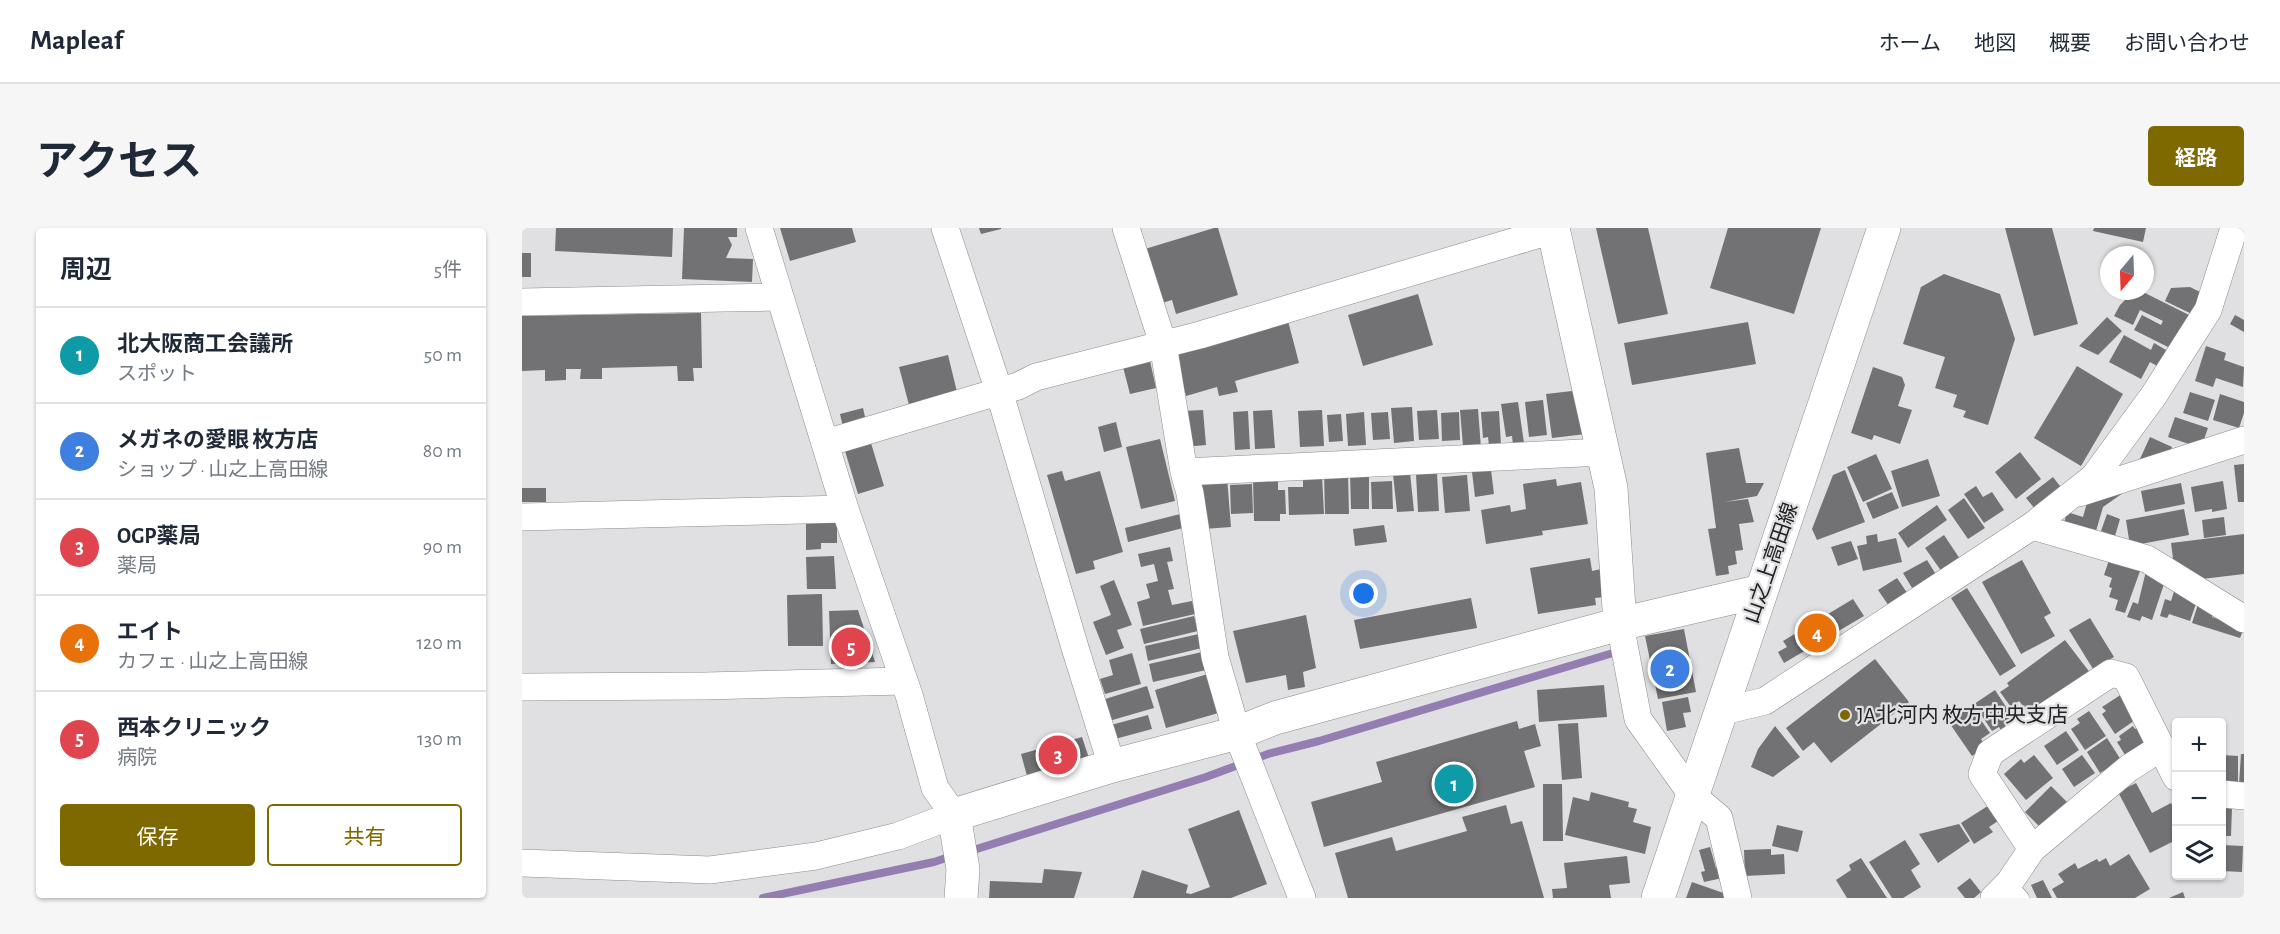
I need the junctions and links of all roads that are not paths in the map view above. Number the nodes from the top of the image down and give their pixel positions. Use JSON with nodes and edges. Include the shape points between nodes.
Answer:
{"nodes":[{"id":1,"x":759,"y":228,"type":"edge"},
{"id":2,"x":945,"y":228,"type":"edge"},
{"id":3,"x":1126,"y":228,"type":"edge"},
{"id":4,"x":1884,"y":228,"type":"edge"},
{"id":5,"x":2234,"y":228,"type":"edge"},
{"id":6,"x":1553,"y":229,"type":"edge"},
{"id":7,"x":780,"y":297,"type":"junction"},
{"id":8,"x":522,"y":302,"type":"edge"},
{"id":9,"x":1163,"y":344,"type":"junction"},
{"id":10,"x":999,"y":391,"type":"junction"},
{"id":11,"x":2244,"y":440,"type":"edge"},
{"id":12,"x":826,"y":443,"type":"junction"},
{"id":13,"x":1603,"y":452,"type":"junction"},
{"id":14,"x":1185,"y":472,"type":"junction"},
{"id":15,"x":2071,"y":495,"type":"junction"},
{"id":16,"x":845,"y":509,"type":"junction"},
{"id":17,"x":522,"y":517,"type":"edge"},
{"id":18,"x":2032,"y":526,"type":"junction"},
{"id":19,"x":1761,"y":591,"type":"junction"},
{"id":20,"x":2244,"y":619,"type":"edge"},
{"id":21,"x":1620,"y":624,"type":"junction"},
{"id":22,"x":904,"y":681,"type":"junction"},
{"id":23,"x":522,"y":687,"type":"edge"},
{"id":24,"x":1719,"y":712,"type":"junction"},
{"id":25,"x":2162,"y":747,"type":"junction"},
{"id":26,"x":1243,"y":748,"type":"junction"},
{"id":27,"x":1112,"y":765,"type":"junction"},
{"id":28,"x":2174,"y":772,"type":"edge"},
{"id":29,"x":2226,"y":794,"type":"edge"},
{"id":30,"x":1693,"y":796,"type":"junction"},
{"id":31,"x":2244,"y":796,"type":"edge"},
{"id":32,"x":956,"y":826,"type":"junction"},
{"id":33,"x":2032,"y":849,"type":"junction"},
{"id":34,"x":522,"y":863,"type":"edge"},
{"id":35,"x":962,"y":883,"type":"edge"},
{"id":36,"x":2008,"y":893,"type":"edge"},
{"id":37,"x":1302,"y":898,"type":"edge"},
{"id":38,"x":1658,"y":898,"type":"edge"},
{"id":39,"x":1738,"y":898,"type":"edge"}],
"edges":[{"from":1,"to":7,"type":"street"},
{"from":2,"to":10,"type":"street"},
{"from":3,"to":9,"type":"street"},
{"from":4,"to":19,"type":"street","name":"山之上高田線"},
{"from":5,"to":15,"type":"street","via":[[2208,310],[2154,395],[2094,477]]},
{"from":6,"to":9,"type":"street"},
{"from":6,"to":13,"type":"street"},
{"from":7,"to":8,"type":"street"},
{"from":7,"to":12,"type":"street"},
{"from":9,"to":10,"type":"street","via":[[1036,377]]},
{"from":9,"to":14,"type":"street"},
{"from":10,"to":12,"type":"street"},
{"from":10,"to":27,"type":"street"},
{"from":11,"to":15,"type":"street"},
{"from":12,"to":16,"type":"street"},
{"from":13,"to":14,"type":"street"},
{"from":13,"to":21,"type":"street","via":[[1611,488]]},
{"from":14,"to":26,"type":"street","via":[[1215,657]]},
{"from":15,"to":18,"type":"street"},
{"from":16,"to":17,"type":"street"},
{"from":16,"to":22,"type":"street"},
{"from":18,"to":20,"type":"street","via":[[2147,559]]},
{"from":18,"to":24,"type":"street","via":[[1764,701]]},
{"from":19,"to":21,"type":"street"},
{"from":19,"to":24,"type":"street","name":"山之上高田線"},
{"from":21,"to":26,"type":"street","via":[[1275,718]]},
{"from":21,"to":30,"type":"street","via":[[1638,719]]},
{"from":22,"to":23,"type":"street"},
{"from":22,"to":32,"type":"street","via":[[935,788]]},
{"from":24,"to":30,"type":"street","name":"山之上高田線"},
{"from":25,"to":28,"type":"street"},
{"from":25,"to":33,"type":"street","via":[[2129,768]]},
{"from":25,"to":33,"type":"street","via":[[2126,677],[2111,673],[1990,753],[1982,774]]},
{"from":26,"to":27,"type":"street"},
{"from":26,"to":37,"type":"street"},
{"from":27,"to":32,"type":"street"},
{"from":29,"to":31,"type":"street"},
{"from":30,"to":38,"type":"street","name":"山之上高田線"},
{"from":30,"to":39,"type":"street","via":[[1719,818]]},
{"from":32,"to":34,"type":"street","via":[[816,856],[710,870]]},
{"from":32,"to":35,"type":"street"},
{"from":33,"to":36,"type":"street"}]}
